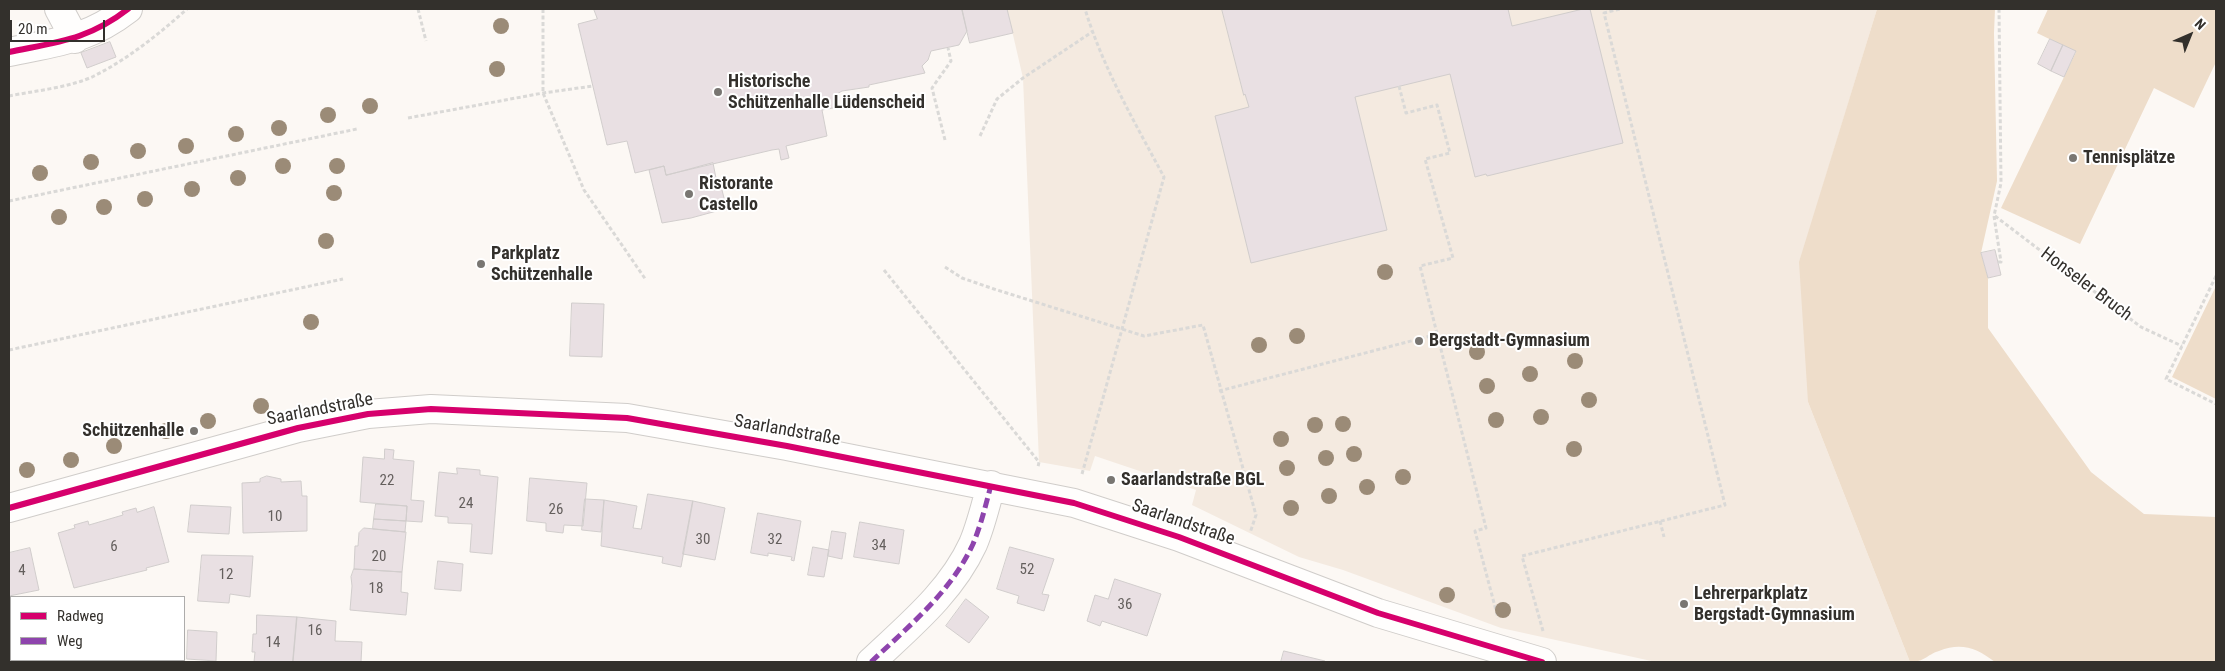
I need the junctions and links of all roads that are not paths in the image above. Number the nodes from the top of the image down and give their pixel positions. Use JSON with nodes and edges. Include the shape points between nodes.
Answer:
{"nodes":[{"id":1,"x":59,"y":9,"type":"edge"},
{"id":2,"x":128,"y":9,"type":"edge"},
{"id":3,"x":75,"y":39,"type":"junction"},
{"id":4,"x":9,"y":52,"type":"edge"},
{"id":5,"x":992,"y":485,"type":"junction"},
{"id":6,"x":9,"y":508,"type":"edge"},
{"id":7,"x":1544,"y":649,"type":"edge"},
{"id":8,"x":872,"y":662,"type":"edge"}],
"edges":[{"from":1,"to":3,"type":"street"},
{"from":2,"to":3,"type":"street","via":[[111,22]]},
{"from":3,"to":4,"type":"street"},
{"from":5,"to":6,"type":"street","name":"Saarlandstraße","via":[[627,418],[431,409],[368,414],[298,428]]},
{"from":5,"to":7,"type":"street","name":"Saarlandstraße","via":[[1074,503],[1240,559],[1344,601],[1508,652]]},
{"from":5,"to":8,"type":"street","via":[[973,543],[959,568],[938,598]]}]}
